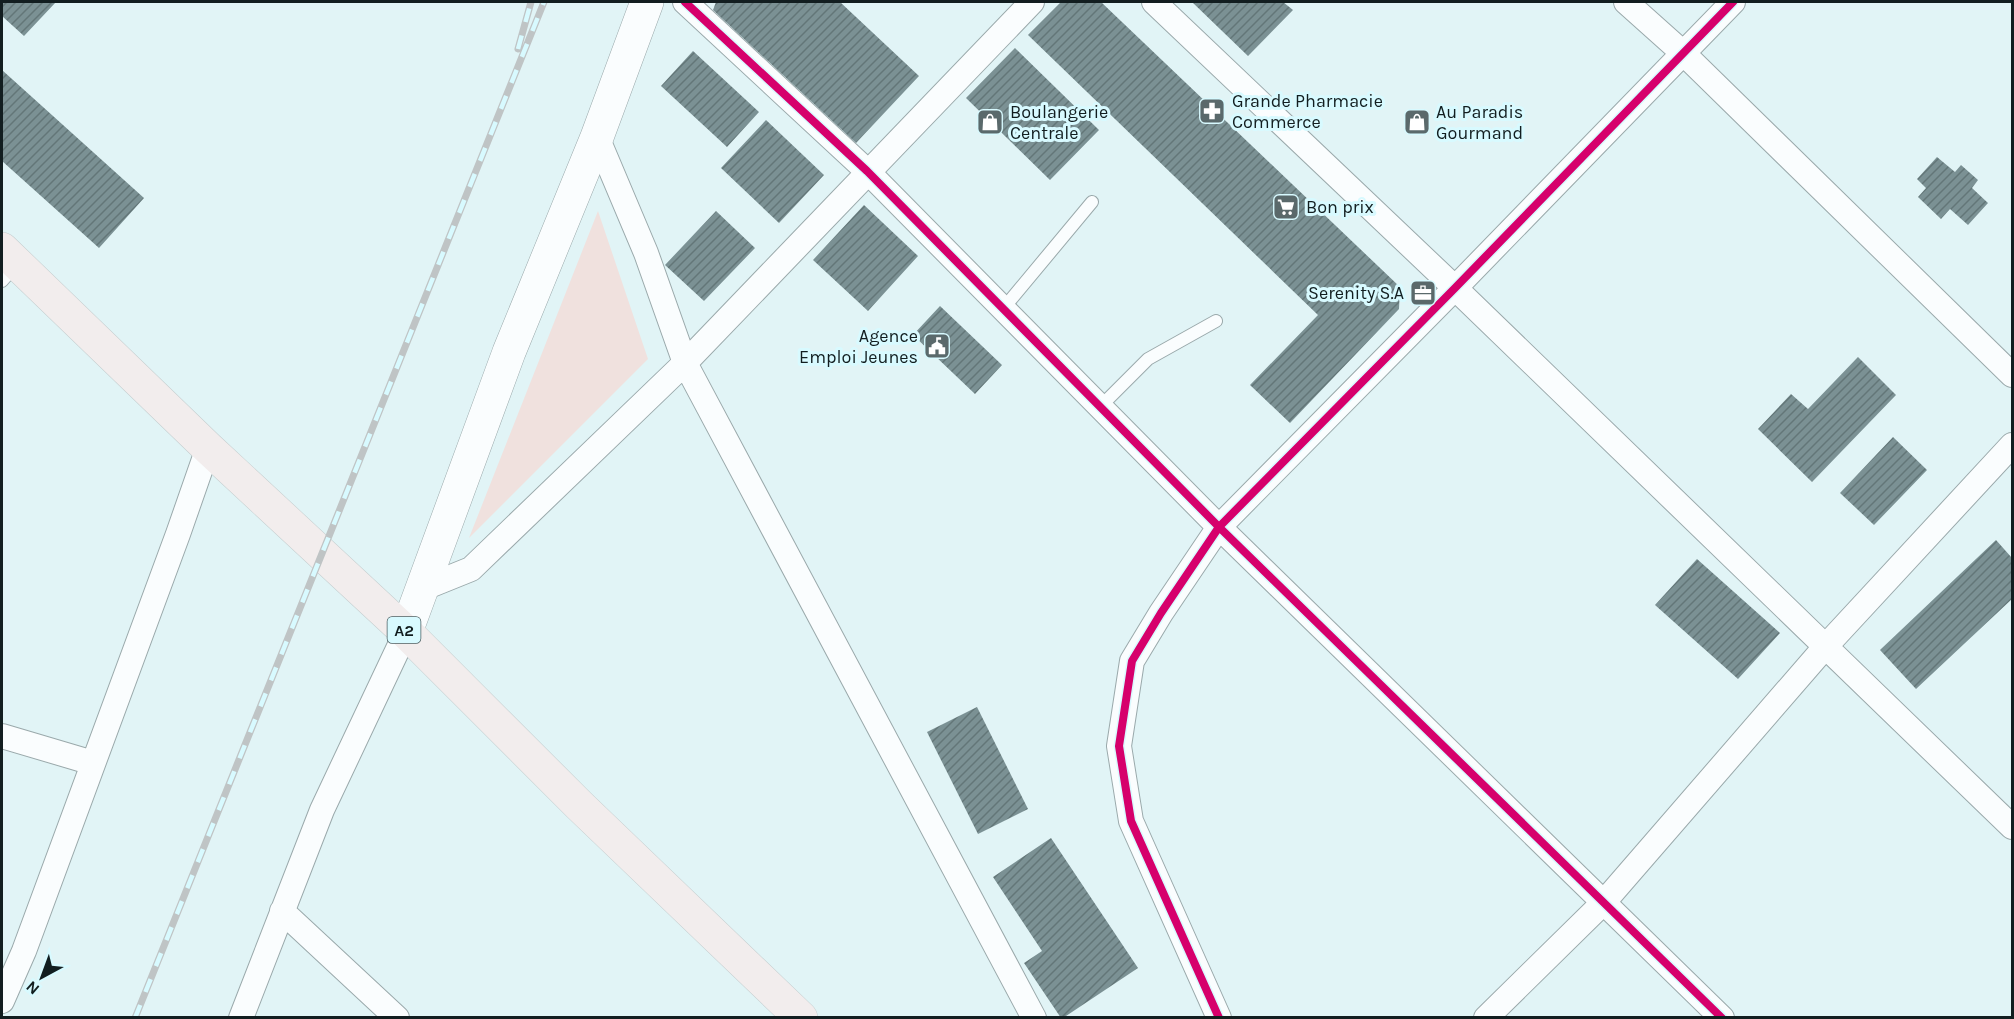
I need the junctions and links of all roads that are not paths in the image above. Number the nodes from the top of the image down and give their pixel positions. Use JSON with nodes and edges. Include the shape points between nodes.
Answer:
{"nodes":[{"id":1,"x":647,"y":2,"type":"edge"},
{"id":2,"x":685,"y":2,"type":"edge"},
{"id":3,"x":1032,"y":2,"type":"edge"},
{"id":4,"x":1154,"y":2,"type":"edge"},
{"id":5,"x":1626,"y":2,"type":"edge"},
{"id":6,"x":1733,"y":2,"type":"edge"},
{"id":7,"x":1683,"y":53,"type":"junction"},
{"id":8,"x":597,"y":137,"type":"junction"},
{"id":9,"x":867,"y":171,"type":"junction"},
{"id":10,"x":1092,"y":202,"type":"dead end"},
{"id":11,"x":7,"y":265,"type":"edge"},
{"id":12,"x":1455,"y":288,"type":"junction"},
{"id":13,"x":1003,"y":309,"type":"junction"},
{"id":14,"x":1216,"y":321,"type":"dead end"},
{"id":15,"x":685,"y":363,"type":"junction"},
{"id":16,"x":2013,"y":375,"type":"edge"},
{"id":17,"x":1101,"y":407,"type":"junction"},
{"id":18,"x":2013,"y":445,"type":"edge"},
{"id":19,"x":208,"y":448,"type":"junction"},
{"id":20,"x":1219,"y":527,"type":"junction"},
{"id":21,"x":424,"y":588,"type":"junction"},
{"id":22,"x":406,"y":633,"type":"junction"},
{"id":23,"x":1825,"y":647,"type":"junction"},
{"id":24,"x":2,"y":736,"type":"edge"},
{"id":25,"x":93,"y":763,"type":"junction"},
{"id":26,"x":2013,"y":827,"type":"edge"},
{"id":27,"x":1604,"y":902,"type":"junction"},
{"id":28,"x":282,"y":911,"type":"junction"},
{"id":29,"x":2,"y":1001,"type":"edge"},
{"id":30,"x":241,"y":1017,"type":"edge"},
{"id":31,"x":397,"y":1017,"type":"edge"},
{"id":32,"x":801,"y":1017,"type":"edge"},
{"id":33,"x":1034,"y":1017,"type":"edge"},
{"id":34,"x":1219,"y":1017,"type":"edge"},
{"id":35,"x":1486,"y":1017,"type":"edge"},
{"id":36,"x":1722,"y":1017,"type":"edge"}],
"edges":[{"from":1,"to":8,"type":"main road"},
{"from":2,"to":9,"type":"street"},
{"from":3,"to":9,"type":"street"},
{"from":4,"to":12,"type":"street"},
{"from":5,"to":7,"type":"street"},
{"from":6,"to":7,"type":"street"},
{"from":7,"to":12,"type":"street"},
{"from":7,"to":16,"type":"street"},
{"from":8,"to":15,"type":"street","via":[[646,253]]},
{"from":8,"to":21,"type":"main road","via":[[509,352]]},
{"from":9,"to":13,"type":"street"},
{"from":9,"to":15,"type":"street"},
{"from":10,"to":13,"type":"lane"},
{"from":11,"to":19,"type":"main road","number":"A2"},
{"from":12,"to":20,"type":"street"},
{"from":12,"to":23,"type":"street"},
{"from":13,"to":17,"type":"street"},
{"from":14,"to":17,"type":"lane","via":[[1148,359]]},
{"from":15,"to":21,"type":"street","via":[[471,569]]},
{"from":15,"to":33,"type":"street"},
{"from":17,"to":20,"type":"street"},
{"from":18,"to":23,"type":"street"},
{"from":19,"to":22,"type":"main road","number":"A2"},
{"from":19,"to":25,"type":"street"},
{"from":20,"to":27,"type":"street"},
{"from":20,"to":34,"type":"street","via":[[1132,662],[1119,746],[1131,822]]},
{"from":21,"to":22,"type":"main road"},
{"from":22,"to":28,"type":"street","via":[[322,810]]},
{"from":22,"to":32,"type":"main road","number":"A2"},
{"from":23,"to":26,"type":"street"},
{"from":23,"to":27,"type":"street"},
{"from":24,"to":25,"type":"street"},
{"from":25,"to":29,"type":"street"},
{"from":27,"to":35,"type":"street"},
{"from":27,"to":36,"type":"street"},
{"from":28,"to":30,"type":"street"},
{"from":28,"to":31,"type":"street"}]}
